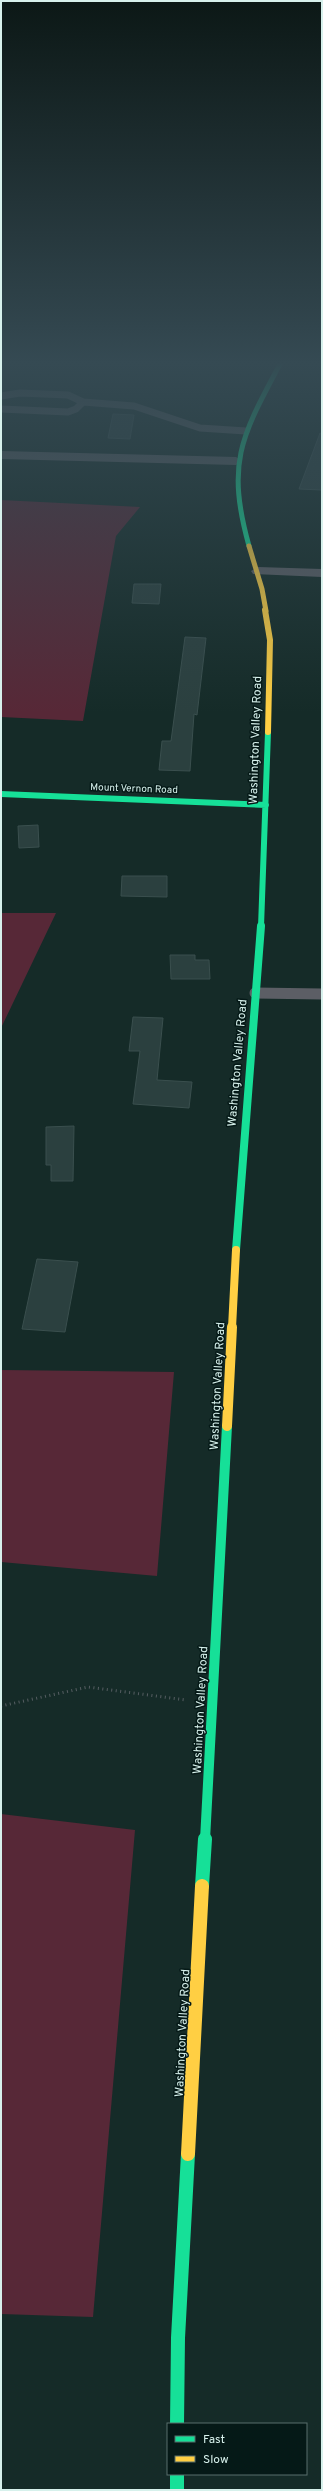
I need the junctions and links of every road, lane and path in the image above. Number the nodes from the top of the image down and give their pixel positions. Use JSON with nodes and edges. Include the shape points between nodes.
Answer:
{"nodes":[{"id":1,"x":236,"y":480,"type":"edge"},
{"id":2,"x":258,"y":572,"type":"junction"},
{"id":3,"x":322,"y":573,"type":"edge"},
{"id":4,"x":1,"y":794,"type":"edge"},
{"id":5,"x":266,"y":805,"type":"junction"},
{"id":6,"x":256,"y":993,"type":"junction"},
{"id":7,"x":322,"y":994,"type":"edge"},
{"id":8,"x":213,"y":1704,"type":"junction"},
{"id":9,"x":1,"y":1706,"type":"edge"},
{"id":10,"x":178,"y":2423,"type":"edge"},
{"id":11,"x":177,"y":2475,"type":"edge"},
{"id":12,"x":177,"y":2490,"type":"edge"}],
"edges":[{"from":1,"to":2,"type":"street","name":"Washington Valley Road","via":[[236,506]]},
{"from":2,"to":3,"type":"street"},
{"from":2,"to":5,"type":"street","name":"Washington Valley Road","via":[[271,650]]},
{"from":4,"to":5,"type":"street","name":"Mount Vernon Road"},
{"from":5,"to":6,"type":"street","name":"Washington Valley Road"},
{"from":6,"to":7,"type":"lane"},
{"from":6,"to":8,"type":"street","name":"Washington Valley Road","via":[[239,1196]]},
{"from":8,"to":9,"type":"path","via":[[88,1688]]},
{"from":8,"to":10,"type":"street","name":"Washington Valley Road","via":[[178,2338]]},
{"from":11,"to":12,"type":"street"}]}
